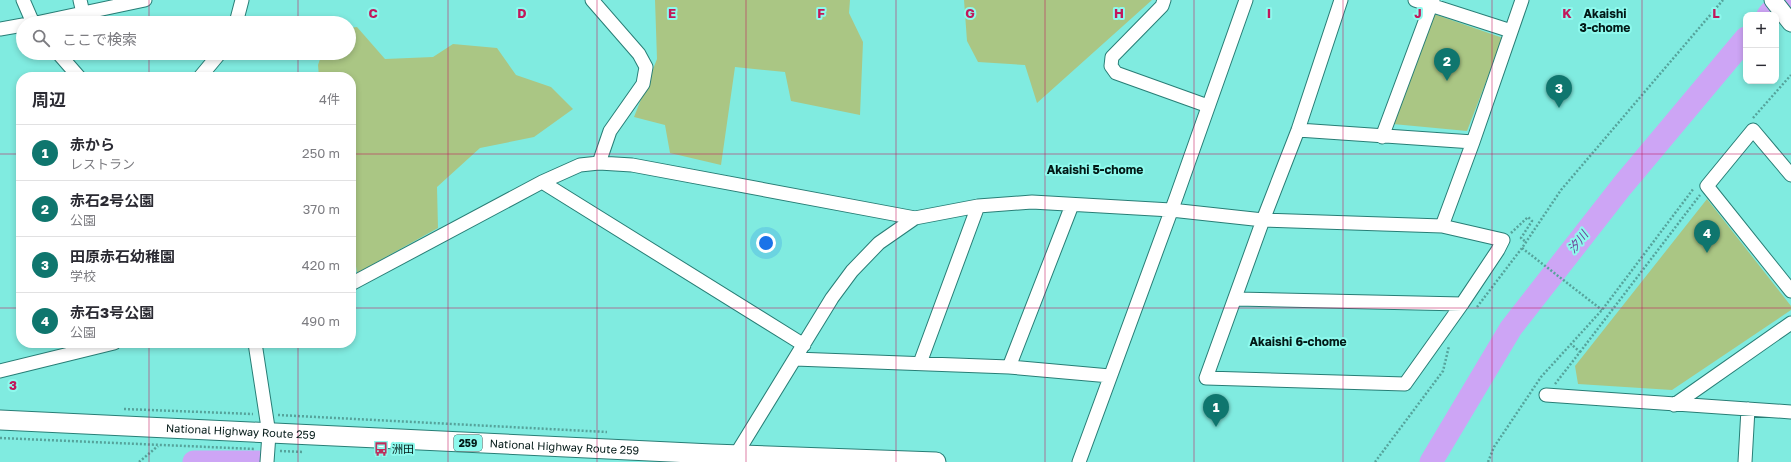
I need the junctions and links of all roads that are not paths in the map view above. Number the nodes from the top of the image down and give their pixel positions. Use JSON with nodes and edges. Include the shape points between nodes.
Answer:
{"nodes":[{"id":1,"x":23,"y":0,"type":"edge"},
{"id":2,"x":80,"y":0,"type":"edge"},
{"id":3,"x":145,"y":0,"type":"edge"},
{"id":4,"x":242,"y":0,"type":"edge"},
{"id":5,"x":592,"y":0,"type":"edge"},
{"id":6,"x":1164,"y":0,"type":"edge"},
{"id":7,"x":1246,"y":0,"type":"edge"},
{"id":8,"x":1342,"y":0,"type":"edge"},
{"id":9,"x":1415,"y":0,"type":"edge"},
{"id":10,"x":1522,"y":0,"type":"edge"},
{"id":11,"x":1773,"y":0,"type":"edge"},
{"id":12,"x":1432,"y":3,"type":"edge"},
{"id":13,"x":83,"y":13,"type":"junction"},
{"id":14,"x":30,"y":16,"type":"edge"},
{"id":15,"x":69,"y":16,"type":"edge"},
{"id":16,"x":238,"y":16,"type":"edge"},
{"id":17,"x":1791,"y":23,"type":"edge"},
{"id":18,"x":16,"y":26,"type":"edge"},
{"id":19,"x":0,"y":29,"type":"edge"},
{"id":20,"x":1511,"y":31,"type":"junction"},
{"id":21,"x":64,"y":60,"type":"edge"},
{"id":22,"x":214,"y":60,"type":"edge"},
{"id":23,"x":75,"y":72,"type":"edge"},
{"id":24,"x":204,"y":72,"type":"edge"},
{"id":25,"x":1208,"y":106,"type":"junction"},
{"id":26,"x":1298,"y":130,"type":"junction"},
{"id":27,"x":1382,"y":137,"type":"junction"},
{"id":28,"x":1473,"y":142,"type":"junction"},
{"id":29,"x":598,"y":163,"type":"junction"},
{"id":30,"x":1791,"y":176,"type":"edge"},
{"id":31,"x":542,"y":182,"type":"junction"},
{"id":32,"x":1072,"y":205,"type":"junction"},
{"id":33,"x":978,"y":206,"type":"junction"},
{"id":34,"x":1171,"y":210,"type":"junction"},
{"id":35,"x":915,"y":218,"type":"junction"},
{"id":36,"x":1263,"y":220,"type":"junction"},
{"id":37,"x":1442,"y":226,"type":"junction"},
{"id":38,"x":356,"y":281,"type":"edge"},
{"id":39,"x":1791,"y":291,"type":"edge"},
{"id":40,"x":1236,"y":299,"type":"junction"},
{"id":41,"x":1462,"y":304,"type":"junction"},
{"id":42,"x":1791,"y":323,"type":"edge"},
{"id":43,"x":804,"y":345,"type":"junction"},
{"id":44,"x":94,"y":348,"type":"edge"},
{"id":45,"x":256,"y":348,"type":"edge"},
{"id":46,"x":795,"y":360,"type":"junction"},
{"id":47,"x":920,"y":363,"type":"junction"},
{"id":48,"x":1009,"y":367,"type":"junction"},
{"id":49,"x":0,"y":371,"type":"edge"},
{"id":50,"x":1110,"y":376,"type":"junction"},
{"id":51,"x":1546,"y":395,"type":"road end"},
{"id":52,"x":1674,"y":405,"type":"junction"},
{"id":53,"x":1748,"y":409,"type":"junction"},
{"id":54,"x":1791,"y":412,"type":"edge"},
{"id":55,"x":0,"y":420,"type":"edge"},
{"id":56,"x":268,"y":449,"type":"edge"},
{"id":57,"x":733,"y":458,"type":"edge"},
{"id":58,"x":936,"y":462,"type":"edge"},
{"id":59,"x":1079,"y":462,"type":"edge"},
{"id":60,"x":1745,"y":462,"type":"edge"}],
"edges":[{"from":1,"to":14,"type":"street"},
{"from":2,"to":13,"type":"street"},
{"from":3,"to":13,"type":"street"},
{"from":4,"to":16,"type":"street"},
{"from":5,"to":29,"type":"street","via":[[639,54],[646,67],[643,84],[610,132]]},
{"from":6,"to":25,"type":"street","via":[[1162,6],[1112,57],[1111,66],[1116,73]]},
{"from":7,"to":25,"type":"street"},
{"from":8,"to":26,"type":"street"},
{"from":9,"to":12,"type":"street"},
{"from":10,"to":20,"type":"street"},
{"from":11,"to":17,"type":"main road"},
{"from":12,"to":20,"type":"street"},
{"from":12,"to":27,"type":"street"},
{"from":13,"to":15,"type":"street"},
{"from":18,"to":19,"type":"street"},
{"from":20,"to":28,"type":"street"},
{"from":21,"to":23,"type":"street"},
{"from":22,"to":24,"type":"street"},
{"from":25,"to":34,"type":"street"},
{"from":26,"to":27,"type":"street"},
{"from":26,"to":36,"type":"street"},
{"from":27,"to":28,"type":"street"},
{"from":28,"to":37,"type":"street"},
{"from":29,"to":31,"type":"street","via":[[580,165]]},
{"from":29,"to":35,"type":"street","via":[[632,165]]},
{"from":30,"to":39,"type":"street","via":[[1753,130],[1707,186]]},
{"from":31,"to":38,"type":"street"},
{"from":31,"to":43,"type":"street"},
{"from":32,"to":33,"type":"street","via":[[1032,202]]},
{"from":32,"to":34,"type":"street"},
{"from":32,"to":48,"type":"street"},
{"from":33,"to":35,"type":"street"},
{"from":33,"to":47,"type":"street"},
{"from":34,"to":36,"type":"street"},
{"from":34,"to":50,"type":"street"},
{"from":35,"to":43,"type":"street","via":[[879,243],[852,270]]},
{"from":36,"to":37,"type":"street"},
{"from":36,"to":40,"type":"street"},
{"from":37,"to":41,"type":"street","via":[[1503,240]]},
{"from":40,"to":41,"type":"street"},
{"from":40,"to":41,"type":"street","via":[[1206,378],[1406,384]]},
{"from":42,"to":52,"type":"street"},
{"from":43,"to":46,"type":"street"},
{"from":44,"to":49,"type":"street"},
{"from":45,"to":56,"type":"street","via":[[266,414]]},
{"from":46,"to":47,"type":"street"},
{"from":46,"to":57,"type":"street"},
{"from":47,"to":48,"type":"street"},
{"from":48,"to":50,"type":"street"},
{"from":50,"to":59,"type":"street"},
{"from":51,"to":52,"type":"street"},
{"from":52,"to":53,"type":"street"},
{"from":53,"to":54,"type":"street"},
{"from":53,"to":60,"type":"street"},
{"from":55,"to":56,"type":"highway","name":"National Highway Route 259","number":"259"},
{"from":56,"to":57,"type":"highway","name":"National Highway Route 259","number":"259"},
{"from":57,"to":58,"type":"highway","name":"National Highway Route 259","number":"259"}]}
